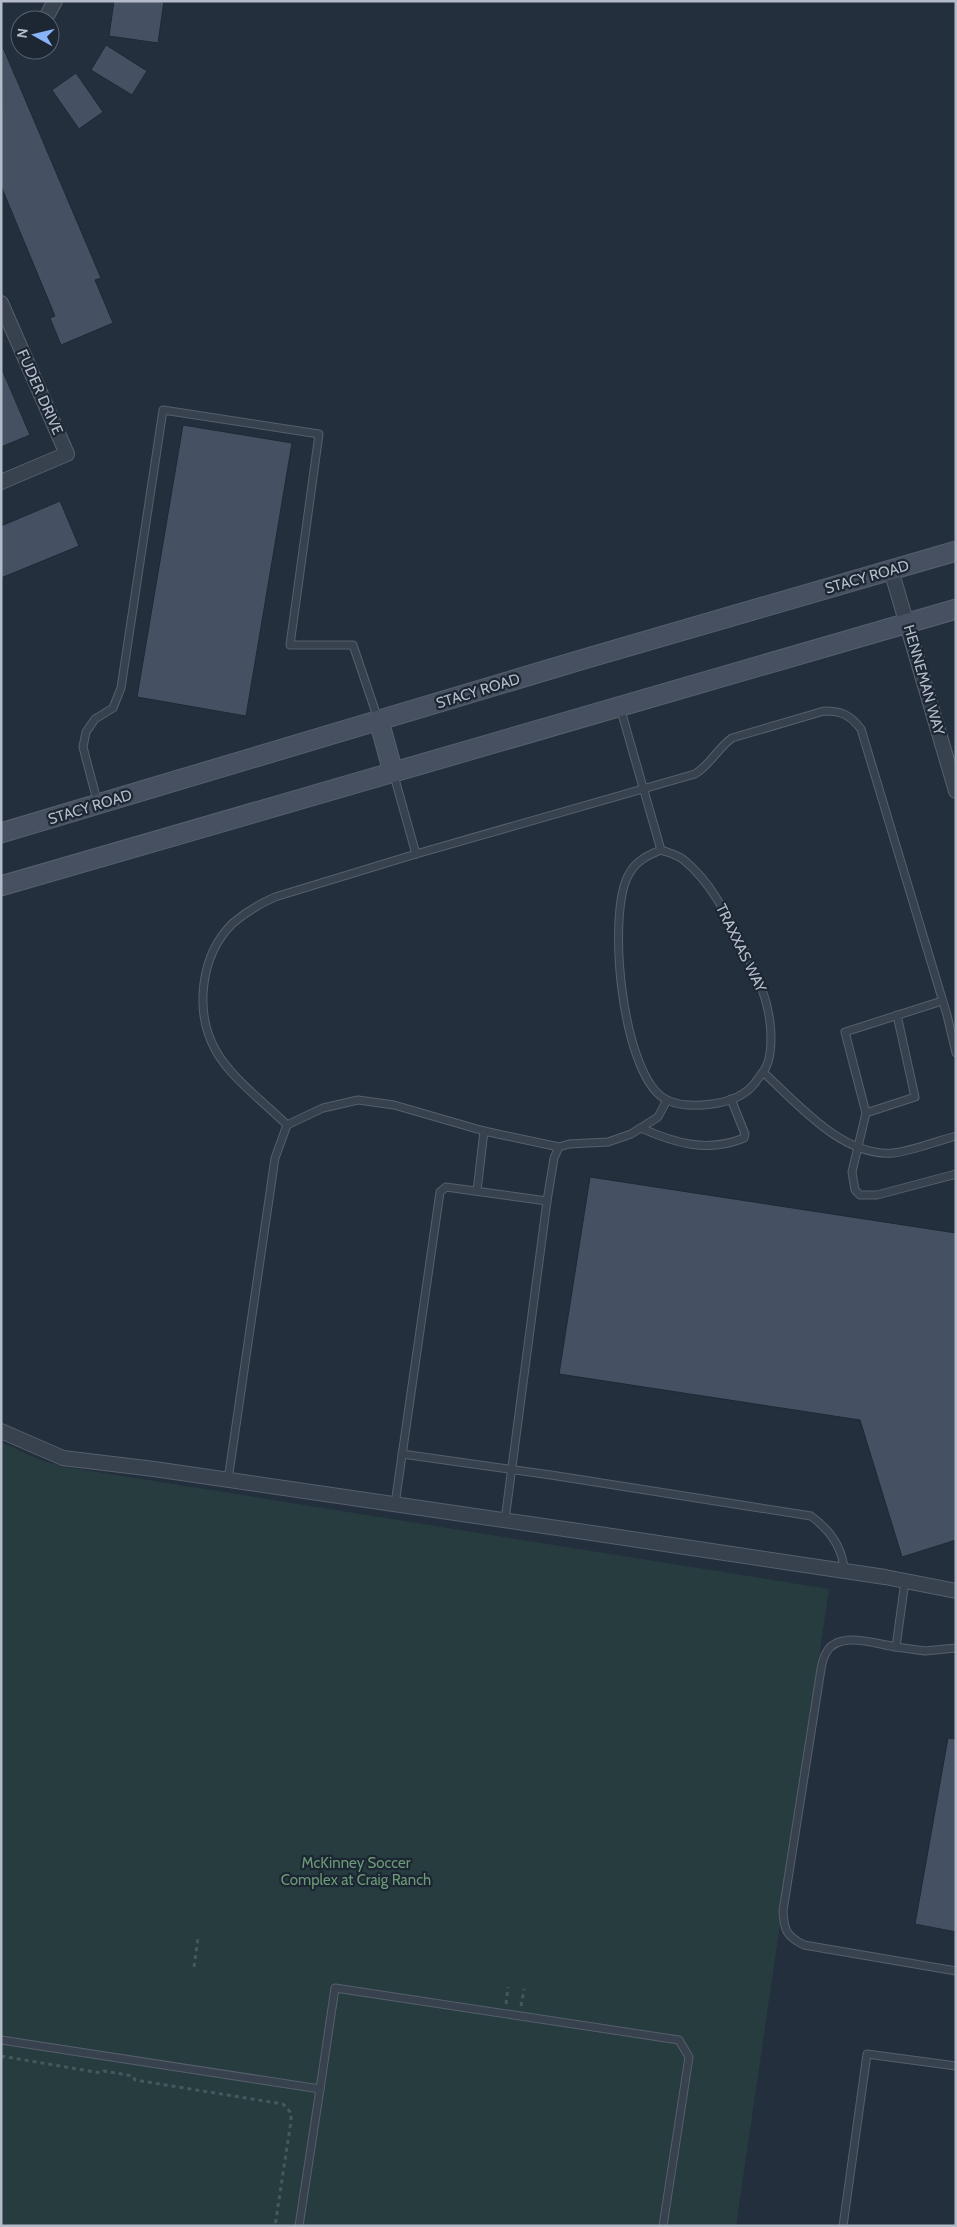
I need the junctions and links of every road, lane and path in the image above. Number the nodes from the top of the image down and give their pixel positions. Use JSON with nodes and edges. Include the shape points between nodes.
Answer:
{"nodes":[{"id":1,"x":1,"y":303,"type":"edge"},
{"id":2,"x":1,"y":482,"type":"edge"},
{"id":3,"x":956,"y":551,"type":"edge"},
{"id":4,"x":892,"y":570,"type":"junction"},
{"id":5,"x":956,"y":609,"type":"edge"},
{"id":6,"x":908,"y":623,"type":"junction"},
{"id":7,"x":620,"y":706,"type":"junction"},
{"id":8,"x":379,"y":721,"type":"junction"},
{"id":9,"x":393,"y":772,"type":"junction"},
{"id":10,"x":955,"y":786,"type":"edge"},
{"id":11,"x":645,"y":789,"type":"junction"},
{"id":12,"x":98,"y":804,"type":"junction"},
{"id":13,"x":1,"y":833,"type":"edge"},
{"id":14,"x":661,"y":850,"type":"junction"},
{"id":15,"x":416,"y":854,"type":"junction"},
{"id":16,"x":1,"y":886,"type":"edge"},
{"id":17,"x":942,"y":1000,"type":"junction"},
{"id":18,"x":897,"y":1015,"type":"junction"},
{"id":19,"x":956,"y":1053,"type":"edge"},
{"id":20,"x":763,"y":1072,"type":"junction"},
{"id":21,"x":731,"y":1099,"type":"junction"},
{"id":22,"x":666,"y":1100,"type":"junction"},
{"id":23,"x":866,"y":1113,"type":"junction"},
{"id":24,"x":287,"y":1125,"type":"junction"},
{"id":25,"x":641,"y":1128,"type":"junction"},
{"id":26,"x":484,"y":1131,"type":"junction"},
{"id":27,"x":956,"y":1136,"type":"edge"},
{"id":28,"x":560,"y":1147,"type":"junction"},
{"id":29,"x":859,"y":1147,"type":"junction"},
{"id":30,"x":956,"y":1174,"type":"edge"},
{"id":31,"x":477,"y":1191,"type":"junction"},
{"id":32,"x":547,"y":1201,"type":"junction"},
{"id":33,"x":1,"y":1431,"type":"edge"},
{"id":34,"x":402,"y":1454,"type":"junction"},
{"id":35,"x":512,"y":1470,"type":"junction"},
{"id":36,"x":228,"y":1480,"type":"junction"},
{"id":37,"x":395,"y":1504,"type":"junction"},
{"id":38,"x":505,"y":1520,"type":"junction"},
{"id":39,"x":844,"y":1571,"type":"junction"},
{"id":40,"x":905,"y":1581,"type":"junction"},
{"id":41,"x":956,"y":1591,"type":"edge"},
{"id":42,"x":896,"y":1647,"type":"junction"},
{"id":43,"x":956,"y":1648,"type":"edge"},
{"id":44,"x":198,"y":1938,"type":"dead end"},
{"id":45,"x":194,"y":1967,"type":"dead end"},
{"id":46,"x":956,"y":1971,"type":"edge"},
{"id":47,"x":508,"y":1987,"type":"dead end"},
{"id":48,"x":524,"y":1989,"type":"dead end"},
{"id":49,"x":505,"y":2005,"type":"dead end"},
{"id":50,"x":520,"y":2007,"type":"dead end"},
{"id":51,"x":1,"y":2040,"type":"edge"},
{"id":52,"x":1,"y":2056,"type":"edge"},
{"id":53,"x":956,"y":2066,"type":"edge"},
{"id":54,"x":320,"y":2089,"type":"junction"},
{"id":55,"x":275,"y":2226,"type":"edge"},
{"id":56,"x":299,"y":2226,"type":"edge"},
{"id":57,"x":663,"y":2226,"type":"edge"},
{"id":58,"x":843,"y":2226,"type":"edge"}],
"edges":[{"from":1,"to":2,"type":"street","name":"FUDER DRIVE","via":[[67,454]]},
{"from":3,"to":4,"type":"main road","name":"STACY ROAD"},
{"from":4,"to":6,"type":"street","name":"HENNEMAN WAY"},
{"from":4,"to":8,"type":"main road","name":"STACY ROAD"},
{"from":5,"to":6,"type":"main road"},
{"from":6,"to":7,"type":"main road"},
{"from":6,"to":10,"type":"street","name":"HENNEMAN WAY"},
{"from":7,"to":9,"type":"main road"},
{"from":7,"to":11,"type":"lane"},
{"from":8,"to":9,"type":"main road"},
{"from":8,"to":12,"type":"main road","name":"STACY ROAD"},
{"from":8,"to":12,"type":"lane","via":[[353,644],[290,645],[319,434],[163,410],[121,688],[113,708],[95,719],[86,732],[83,747]]},
{"from":9,"to":15,"type":"lane"},
{"from":9,"to":16,"type":"main road"},
{"from":11,"to":14,"type":"lane"},
{"from":11,"to":15,"type":"lane"},
{"from":11,"to":17,"type":"lane","via":[[695,774],[707,767],[723,744],[732,738],[824,711],[839,711],[852,717],[861,730]]},
{"from":12,"to":13,"type":"main road","name":"STACY ROAD"},
{"from":14,"to":20,"type":"lane","name":"TRAXXAS WAY","via":[[684,859],[707,882],[760,982],[771,1021],[771,1046]]},
{"from":14,"to":22,"type":"lane","via":[[644,857],[628,874],[621,898],[619,965],[624,1005],[637,1055],[645,1075]]},
{"from":15,"to":24,"type":"lane","via":[[274,897],[255,906],[232,924],[214,948],[204,978],[202,1007],[213,1044],[231,1071]]},
{"from":17,"to":18,"type":"lane"},
{"from":17,"to":19,"type":"lane"},
{"from":18,"to":23,"type":"lane","via":[[914,1097]]},
{"from":18,"to":23,"type":"lane","via":[[845,1032]]},
{"from":20,"to":21,"type":"lane","name":"TRAXXAS WAY","via":[[752,1087]]},
{"from":20,"to":29,"type":"lane","via":[[827,1130],[846,1143]]},
{"from":21,"to":22,"type":"lane","name":"TRAXXAS WAY","via":[[705,1105]]},
{"from":21,"to":25,"type":"lane","via":[[745,1134],[744,1138],[734,1142],[700,1146],[683,1144]]},
{"from":22,"to":25,"type":"lane","via":[[658,1117]]},
{"from":23,"to":29,"type":"lane"},
{"from":24,"to":26,"type":"lane","via":[[323,1108],[358,1100],[394,1105]]},
{"from":24,"to":36,"type":"lane","via":[[274,1167]]},
{"from":25,"to":28,"type":"lane","via":[[608,1142]]},
{"from":26,"to":28,"type":"lane"},
{"from":26,"to":31,"type":"lane"},
{"from":27,"to":29,"type":"lane","via":[[892,1153]]},
{"from":28,"to":32,"type":"lane","via":[[554,1158]]},
{"from":29,"to":30,"type":"lane","via":[[852,1172],[855,1190],[860,1195],[877,1195]]},
{"from":31,"to":32,"type":"lane"},
{"from":31,"to":34,"type":"lane","via":[[446,1187],[440,1192]]},
{"from":32,"to":35,"type":"lane"},
{"from":33,"to":36,"type":"street","via":[[63,1458]]},
{"from":34,"to":35,"type":"lane"},
{"from":34,"to":37,"type":"lane"},
{"from":35,"to":38,"type":"lane"},
{"from":35,"to":39,"type":"lane","via":[[811,1516],[830,1533],[843,1556]]},
{"from":36,"to":37,"type":"street"},
{"from":37,"to":38,"type":"street"},
{"from":38,"to":39,"type":"street"},
{"from":39,"to":40,"type":"street"},
{"from":40,"to":41,"type":"street"},
{"from":40,"to":42,"type":"lane"},
{"from":42,"to":43,"type":"lane","via":[[925,1651]]},
{"from":42,"to":46,"type":"lane","via":[[847,1639],[835,1643],[826,1652],[783,1911],[784,1926],[791,1938],[804,1945]]},
{"from":44,"to":45,"type":"path"},
{"from":47,"to":49,"type":"path"},
{"from":48,"to":50,"type":"path"},
{"from":51,"to":54,"type":"lane"},
{"from":52,"to":55,"type":"path","via":[[283,2104],[291,2113],[292,2121]]},
{"from":53,"to":58,"type":"lane","via":[[867,2054]]},
{"from":54,"to":56,"type":"lane"},
{"from":54,"to":57,"type":"lane","via":[[335,1988],[679,2040],[689,2057]]}]}
